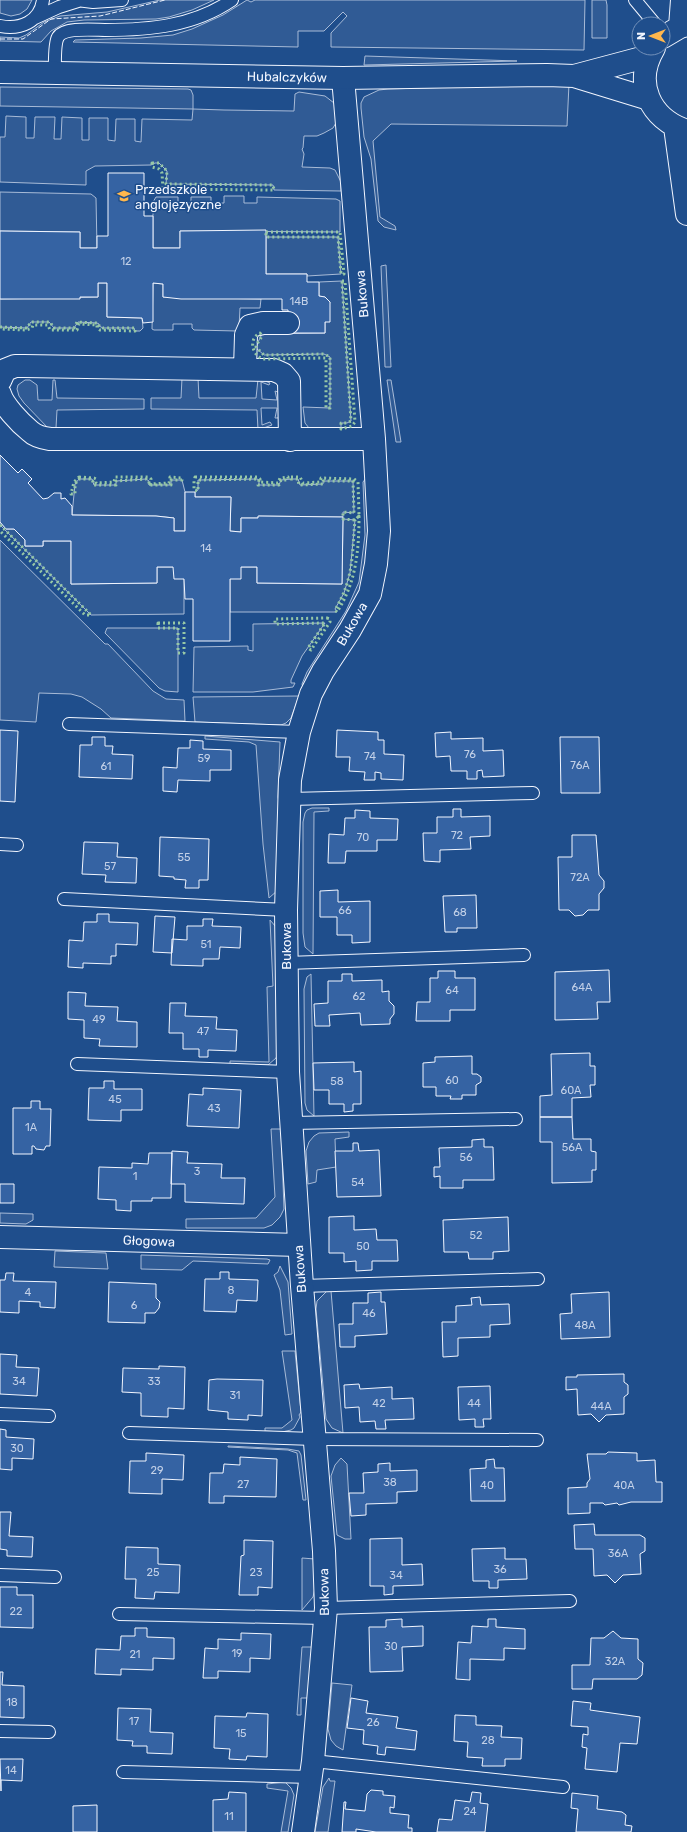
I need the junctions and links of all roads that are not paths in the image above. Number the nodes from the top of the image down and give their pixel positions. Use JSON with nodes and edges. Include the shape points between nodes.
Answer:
{"nodes":[{"id":1,"x":43,"y":0,"type":"edge"},
{"id":2,"x":76,"y":0,"type":"edge"},
{"id":3,"x":122,"y":0,"type":"edge"},
{"id":4,"x":232,"y":0,"type":"edge"},
{"id":5,"x":635,"y":0,"type":"edge"},
{"id":6,"x":682,"y":0,"type":"edge"},
{"id":7,"x":648,"y":16,"type":"edge"},
{"id":8,"x":35,"y":18,"type":"junction"},
{"id":9,"x":671,"y":22,"type":"edge"},
{"id":10,"x":0,"y":26,"type":"edge"},
{"id":11,"x":631,"y":51,"type":"edge"},
{"id":12,"x":653,"y":56,"type":"edge"},
{"id":13,"x":0,"y":72,"type":"edge"},
{"id":14,"x":55,"y":73,"type":"junction"},
{"id":15,"x":574,"y":76,"type":"junction"},
{"id":16,"x":343,"y":78,"type":"junction"},
{"id":17,"x":649,"y":99,"type":"junction"},
{"id":18,"x":681,"y":129,"type":"edge"},
{"id":19,"x":687,"y":214,"type":"edge"},
{"id":20,"x":288,"y":323,"type":"dead end"},
{"id":21,"x":245,"y":369,"type":"junction"},
{"id":22,"x":0,"y":381,"type":"edge"},
{"id":23,"x":374,"y":439,"type":"junction"},
{"id":24,"x":290,"y":440,"type":"junction"},
{"id":25,"x":69,"y":724,"type":"dead end"},
{"id":26,"x":299,"y":732,"type":"junction"},
{"id":27,"x":533,"y":793,"type":"dead end"},
{"id":28,"x":290,"y":799,"type":"junction"},
{"id":29,"x":0,"y":844,"type":"edge"},
{"id":30,"x":17,"y":845,"type":"dead end"},
{"id":31,"x":64,"y":899,"type":"dead end"},
{"id":32,"x":286,"y":910,"type":"junction"},
{"id":33,"x":524,"y":955,"type":"dead end"},
{"id":34,"x":286,"y":963,"type":"junction"},
{"id":35,"x":77,"y":1064,"type":"dead end"},
{"id":36,"x":288,"y":1072,"type":"junction"},
{"id":37,"x":516,"y":1119,"type":"dead end"},
{"id":38,"x":291,"y":1123,"type":"junction"},
{"id":39,"x":0,"y":1237,"type":"edge"},
{"id":40,"x":299,"y":1245,"type":"junction"},
{"id":41,"x":538,"y":1279,"type":"dead end"},
{"id":42,"x":302,"y":1286,"type":"junction"},
{"id":43,"x":0,"y":1414,"type":"edge"},
{"id":44,"x":49,"y":1416,"type":"dead end"},
{"id":45,"x":129,"y":1433,"type":"dead end"},
{"id":46,"x":314,"y":1439,"type":"junction"},
{"id":47,"x":537,"y":1440,"type":"dead end"},
{"id":48,"x":0,"y":1575,"type":"edge"},
{"id":49,"x":55,"y":1577,"type":"dead end"},
{"id":50,"x":570,"y":1601,"type":"dead end"},
{"id":51,"x":325,"y":1613,"type":"junction"},
{"id":52,"x":119,"y":1614,"type":"dead end"},
{"id":53,"x":0,"y":1731,"type":"edge"},
{"id":54,"x":49,"y":1732,"type":"dead end"},
{"id":55,"x":312,"y":1769,"type":"junction"},
{"id":56,"x":123,"y":1772,"type":"dead end"},
{"id":57,"x":564,"y":1788,"type":"dead end"},
{"id":58,"x":303,"y":1832,"type":"edge"}],
"edges":[{"from":1,"to":8,"type":"lane"},
{"from":2,"to":3,"type":"lane"},
{"from":2,"to":8,"type":"lane"},
{"from":4,"to":14,"type":"lane","via":[[204,15],[173,25],[151,29],[84,30],[62,33],[56,42]]},
{"from":5,"to":7,"type":"lane"},
{"from":6,"to":9,"type":"street"},
{"from":8,"to":10,"type":"lane","via":[[24,25],[12,28]]},
{"from":11,"to":15,"type":"street","name":"Hubalczyków"},
{"from":12,"to":17,"type":"street","via":[[645,70],[645,85]]},
{"from":13,"to":14,"type":"street","name":"Hubalczyków"},
{"from":14,"to":16,"type":"street","name":"Hubalczyków"},
{"from":15,"to":16,"type":"street","name":"Hubalczyków"},
{"from":15,"to":17,"type":"street","name":"Hubalczyków"},
{"from":16,"to":23,"type":"street","name":"Bukowa"},
{"from":17,"to":18,"type":"street","via":[[664,120]]},
{"from":18,"to":19,"type":"street"},
{"from":20,"to":21,"type":"street","via":[[250,326],[246,335]]},
{"from":21,"to":22,"type":"street","via":[[15,366],[5,370]]},
{"from":21,"to":24,"type":"street","via":[[274,370],[283,374],[289,381]]},
{"from":22,"to":24,"type":"street","via":[[2,401],[30,432],[42,438]]},
{"from":23,"to":24,"type":"street"},
{"from":23,"to":26,"type":"street","name":"Bukowa","via":[[379,531],[370,594],[323,671]]},
{"from":25,"to":26,"type":"lane"},
{"from":26,"to":28,"type":"street","name":"Bukowa","via":[[291,773]]},
{"from":27,"to":28,"type":"lane"},
{"from":28,"to":32,"type":"street","name":"Bukowa"},
{"from":29,"to":30,"type":"lane"},
{"from":31,"to":32,"type":"lane"},
{"from":32,"to":34,"type":"street","name":"Bukowa"},
{"from":33,"to":34,"type":"lane"},
{"from":34,"to":36,"type":"street","name":"Bukowa"},
{"from":35,"to":36,"type":"lane"},
{"from":36,"to":38,"type":"street","name":"Bukowa"},
{"from":37,"to":38,"type":"lane"},
{"from":38,"to":40,"type":"street","name":"Bukowa"},
{"from":39,"to":40,"type":"street","name":"Głogowa"},
{"from":40,"to":42,"type":"street","name":"Bukowa"},
{"from":41,"to":42,"type":"lane"},
{"from":42,"to":46,"type":"street","name":"Bukowa"},
{"from":43,"to":44,"type":"lane"},
{"from":45,"to":46,"type":"lane"},
{"from":46,"to":47,"type":"lane"},
{"from":46,"to":51,"type":"street","name":"Bukowa","via":[[324,1551]]},
{"from":48,"to":49,"type":"lane"},
{"from":50,"to":51,"type":"lane"},
{"from":51,"to":52,"type":"lane"},
{"from":51,"to":55,"type":"street","name":"Bukowa"},
{"from":53,"to":54,"type":"lane"},
{"from":55,"to":56,"type":"lane"},
{"from":55,"to":57,"type":"lane"},
{"from":55,"to":58,"type":"street","name":"Bukowa"}]}
